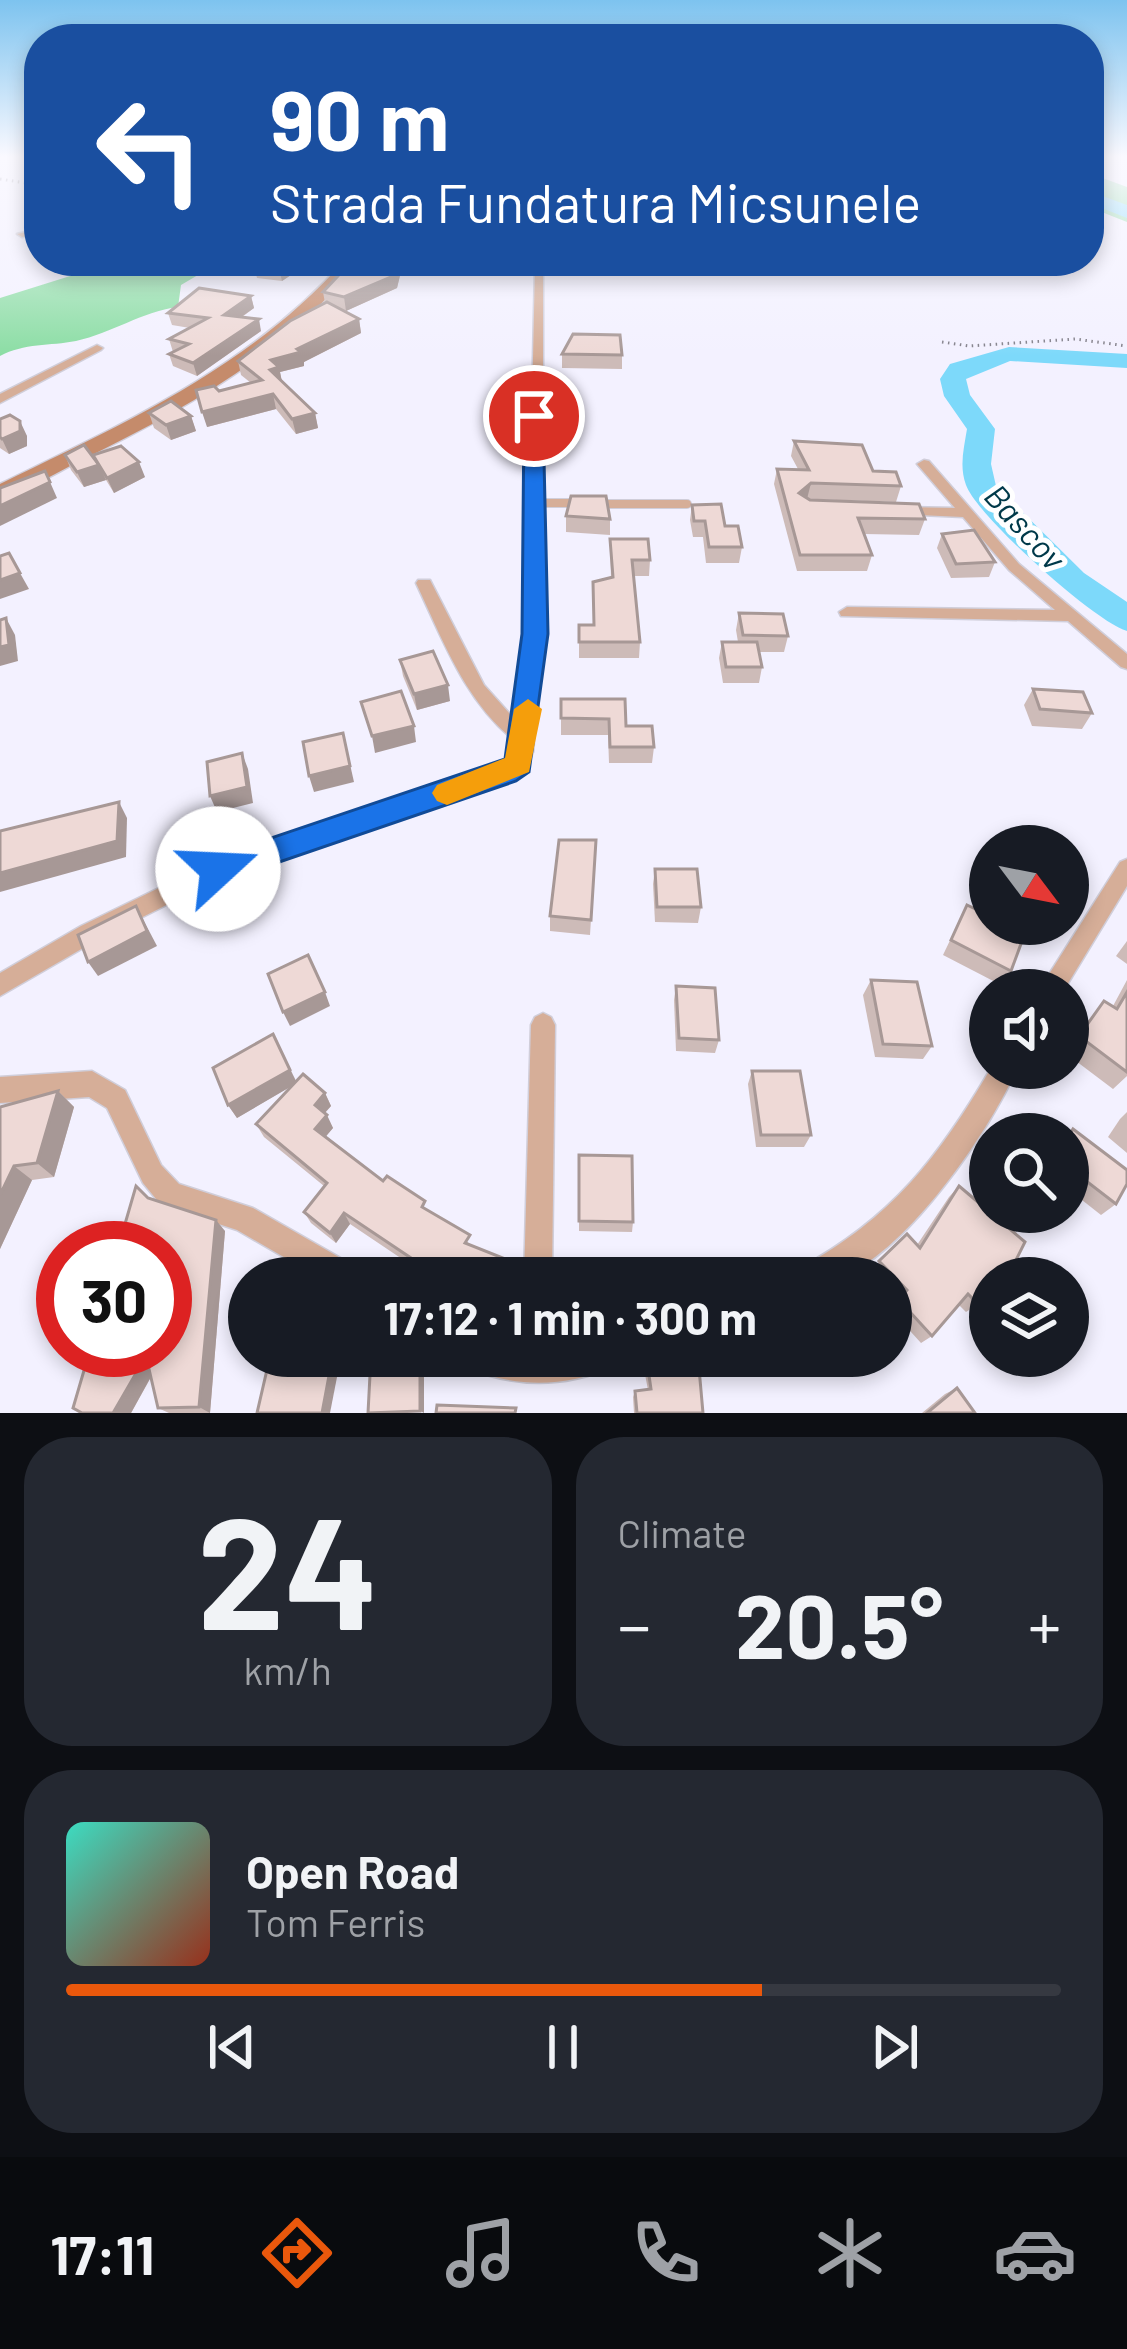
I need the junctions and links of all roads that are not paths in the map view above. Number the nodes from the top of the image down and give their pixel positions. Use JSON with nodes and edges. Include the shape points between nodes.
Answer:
{"nodes":[{"id":1,"x":341,"y":276,"type":"edge"},
{"id":2,"x":538,"y":276,"type":"edge"},
{"id":3,"x":97,"y":348,"type":"dead end"},
{"id":4,"x":0,"y":399,"type":"edge"},
{"id":5,"x":924,"y":464,"type":"dead end"},
{"id":6,"x":3,"y":487,"type":"edge"},
{"id":7,"x":534,"y":503,"type":"junction"},
{"id":8,"x":687,"y":504,"type":"edge"},
{"id":9,"x":876,"y":510,"type":"edge"},
{"id":10,"x":969,"y":513,"type":"junction"},
{"id":11,"x":424,"y":583,"type":"dead end"},
{"id":12,"x":847,"y":612,"type":"dead end"},
{"id":13,"x":1069,"y":616,"type":"junction"},
{"id":14,"x":1127,"y":663,"type":"edge"},
{"id":15,"x":525,"y":739,"type":"junction"},
{"id":16,"x":1127,"y":868,"type":"edge"},
{"id":17,"x":1064,"y":969,"type":"edge"},
{"id":18,"x":0,"y":985,"type":"edge"},
{"id":19,"x":543,"y":1025,"type":"dead end"},
{"id":20,"x":994,"y":1089,"type":"edge"},
{"id":21,"x":0,"y":1090,"type":"edge"},
{"id":22,"x":311,"y":1257,"type":"edge"},
{"id":23,"x":538,"y":1257,"type":"edge"},
{"id":24,"x":854,"y":1257,"type":"edge"}],
"edges":[{"from":1,"to":6,"type":"street","via":[[236,365]]},
{"from":2,"to":7,"type":"street"},
{"from":3,"to":4,"type":"street"},
{"from":5,"to":10,"type":"street"},
{"from":7,"to":8,"type":"lane"},
{"from":7,"to":15,"type":"street"},
{"from":9,"to":10,"type":"street"},
{"from":10,"to":13,"type":"street","via":[[1014,568]]},
{"from":11,"to":15,"type":"street","via":[[485,703]]},
{"from":12,"to":13,"type":"street"},
{"from":13,"to":14,"type":"street"},
{"from":15,"to":18,"type":"street","via":[[519,764],[506,773],[218,869]]},
{"from":16,"to":17,"type":"street"},
{"from":19,"to":23,"type":"street"},
{"from":20,"to":24,"type":"street","via":[[906,1214]]},
{"from":21,"to":22,"type":"street","via":[[92,1084],[116,1099],[152,1174],[171,1195],[243,1218]]}]}
